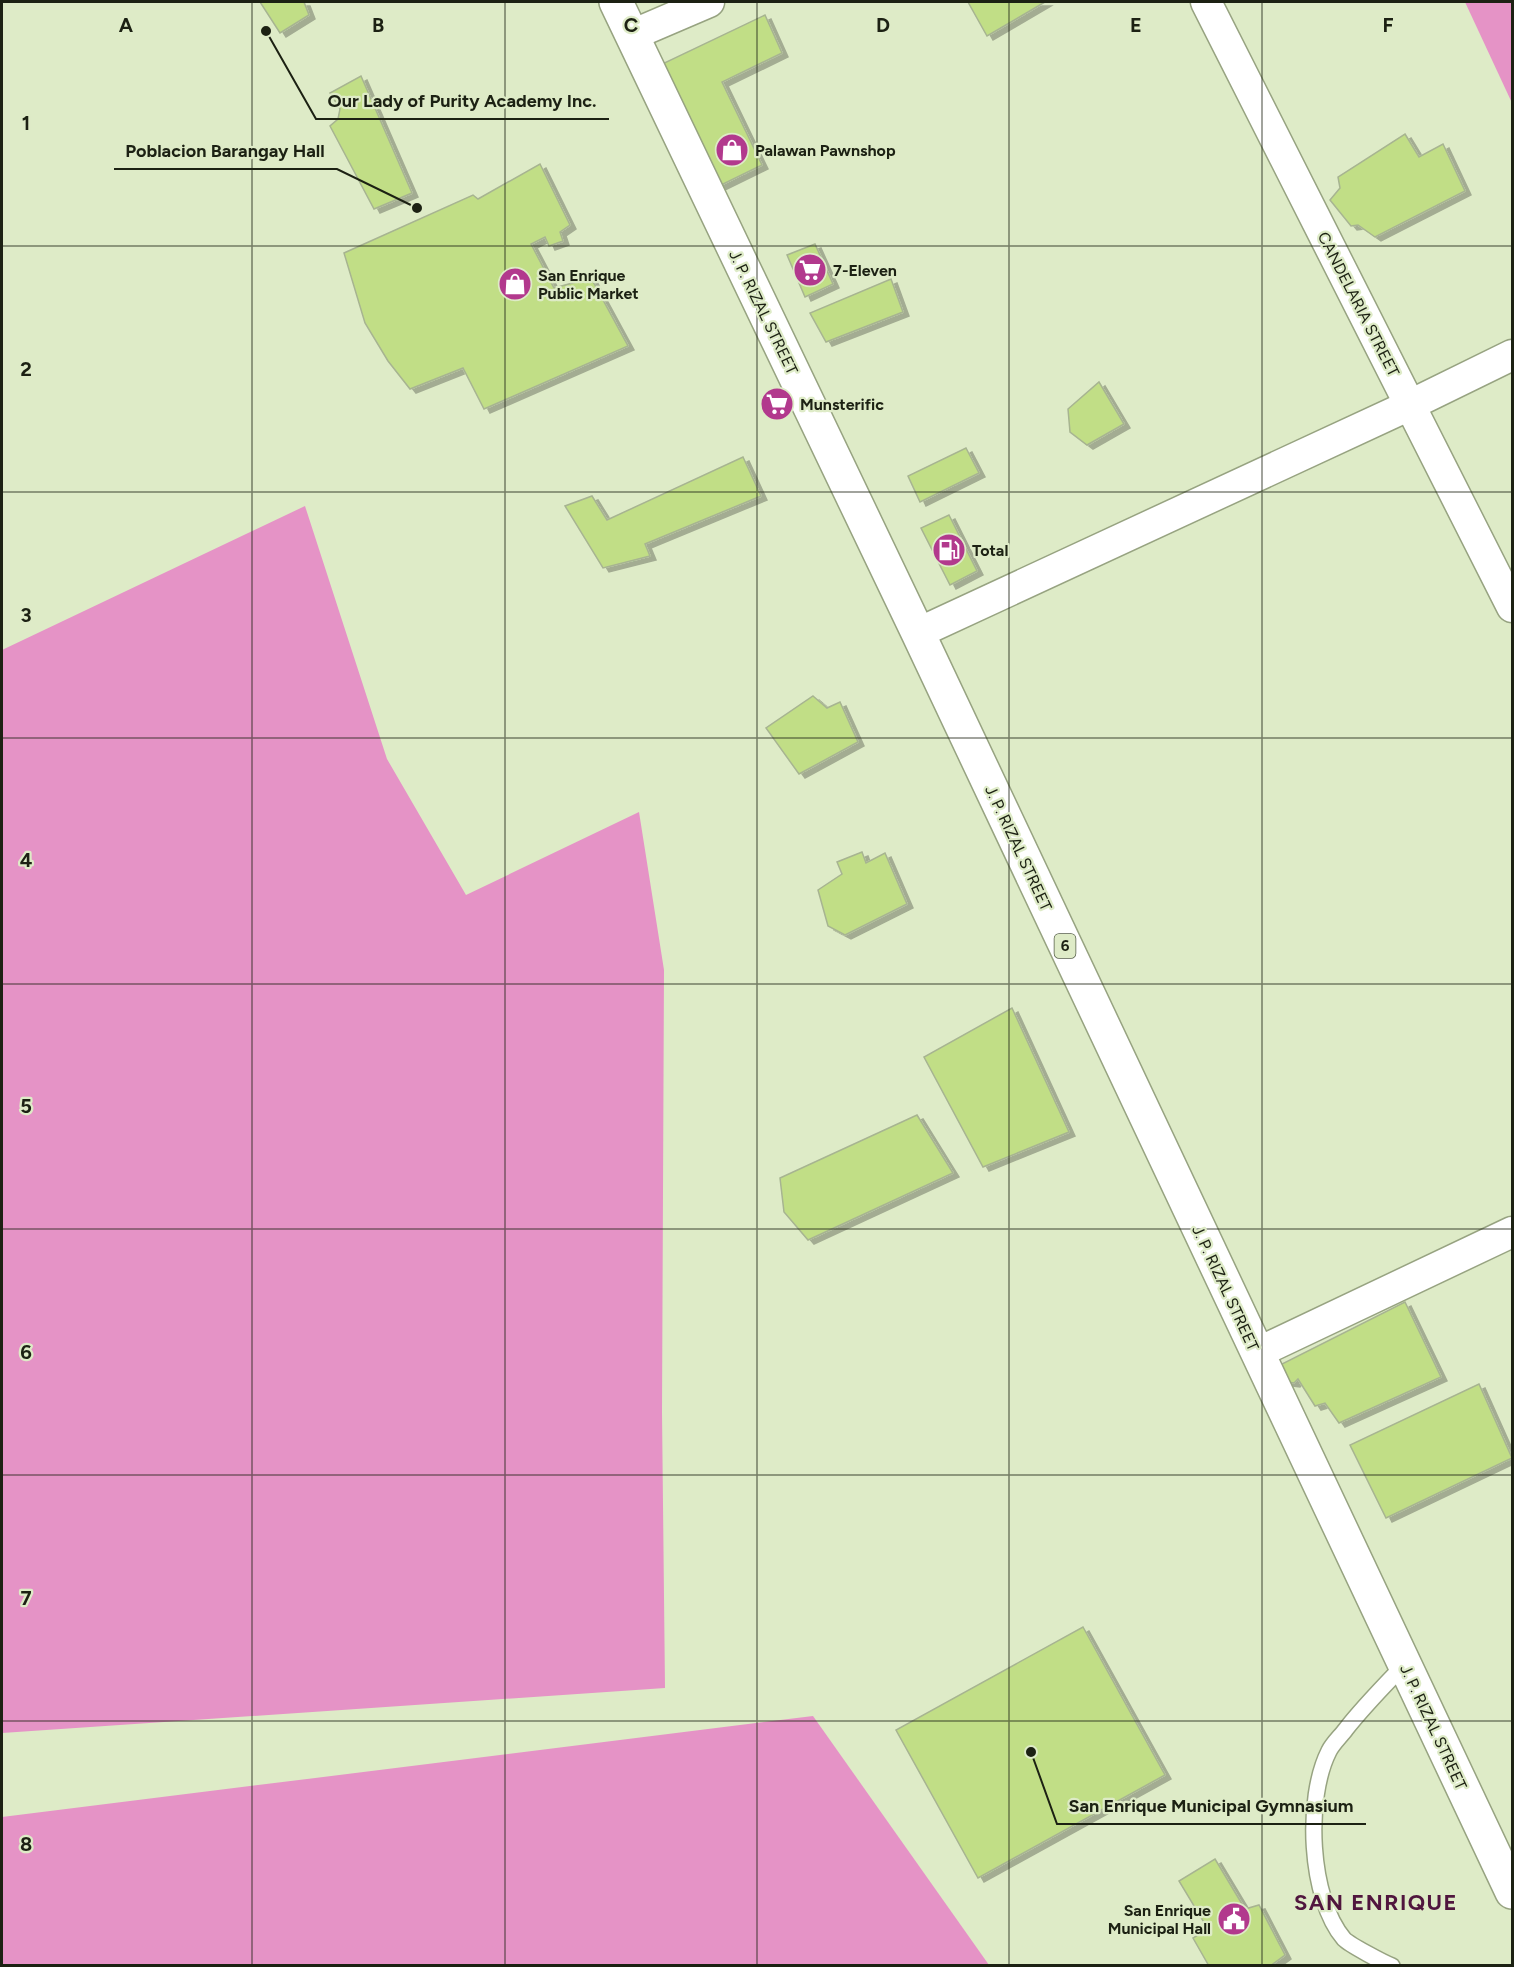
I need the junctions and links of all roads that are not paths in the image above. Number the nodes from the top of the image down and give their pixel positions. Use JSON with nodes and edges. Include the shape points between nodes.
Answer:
{"nodes":[{"id":1,"x":616,"y":2,"type":"edge"},
{"id":2,"x":709,"y":2,"type":"edge"},
{"id":3,"x":1206,"y":2,"type":"edge"},
{"id":4,"x":632,"y":35,"type":"junction"},
{"id":5,"x":1512,"y":355,"type":"edge"},
{"id":6,"x":1410,"y":405,"type":"junction"},
{"id":7,"x":1512,"y":607,"type":"edge"},
{"id":8,"x":918,"y":633,"type":"junction"},
{"id":9,"x":1512,"y":1232,"type":"edge"},
{"id":10,"x":1257,"y":1353,"type":"junction"},
{"id":11,"x":1404,"y":1665,"type":"junction"},
{"id":12,"x":1512,"y":1892,"type":"edge"},
{"id":13,"x":1392,"y":1965,"type":"edge"}],
"edges":[{"from":1,"to":4,"type":"highway","name":"J. P. RIZAL STREET","number":"6"},
{"from":2,"to":4,"type":"street"},
{"from":3,"to":6,"type":"street","name":"CANDELARIA STREET"},
{"from":4,"to":8,"type":"highway","name":"J. P. RIZAL STREET","number":"6"},
{"from":5,"to":6,"type":"street"},
{"from":6,"to":7,"type":"street","name":"CANDELARIA STREET"},
{"from":6,"to":8,"type":"street"},
{"from":8,"to":10,"type":"highway","name":"J. P. RIZAL STREET","number":"6"},
{"from":9,"to":10,"type":"street"},
{"from":10,"to":11,"type":"highway","name":"J. P. RIZAL STREET","number":"6"},
{"from":11,"to":12,"type":"highway","name":"J. P. RIZAL STREET","number":"6"},
{"from":11,"to":13,"type":"lane","via":[[1330,1750],[1318,1782],[1314,1821],[1318,1884],[1328,1914],[1345,1941]]}]}
